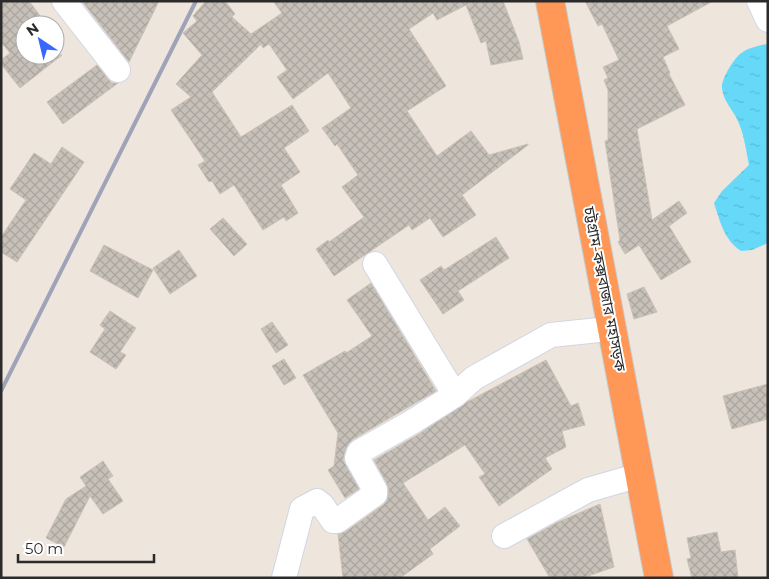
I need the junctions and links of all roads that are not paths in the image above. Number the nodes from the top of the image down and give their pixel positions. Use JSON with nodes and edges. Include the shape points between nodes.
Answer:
{"nodes":[{"id":1,"x":64,"y":1,"type":"edge"},
{"id":2,"x":533,"y":1,"type":"edge"},
{"id":3,"x":550,"y":1,"type":"edge"},
{"id":4,"x":759,"y":1,"type":"edge"},
{"id":5,"x":768,"y":20,"type":"edge"},
{"id":6,"x":118,"y":70,"type":"dead end"},
{"id":7,"x":375,"y":264,"type":"dead end"},
{"id":8,"x":599,"y":330,"type":"junction"},
{"id":9,"x":455,"y":395,"type":"junction"},
{"id":10,"x":626,"y":479,"type":"junction"},
{"id":11,"x":504,"y":536,"type":"dead end"},
{"id":12,"x":284,"y":578,"type":"edge"},
{"id":13,"x":640,"y":578,"type":"edge"},
{"id":14,"x":659,"y":578,"type":"edge"}],
"edges":[{"from":1,"to":6,"type":"street"},
{"from":2,"to":8,"type":"highway"},
{"from":3,"to":14,"type":"highway","name":"চট্টগ্রাম-কক্সবাজার মহাসড়ক"},
{"from":4,"to":5,"type":"street"},
{"from":7,"to":9,"type":"street"},
{"from":8,"to":9,"type":"street","via":[[551,335],[474,378]]},
{"from":8,"to":10,"type":"highway"},
{"from":9,"to":12,"type":"street","via":[[357,454],[374,490],[373,497],[337,521],[333,521],[322,505],[309,505]]},
{"from":10,"to":11,"type":"street","via":[[588,490]]},
{"from":10,"to":13,"type":"highway"}]}
